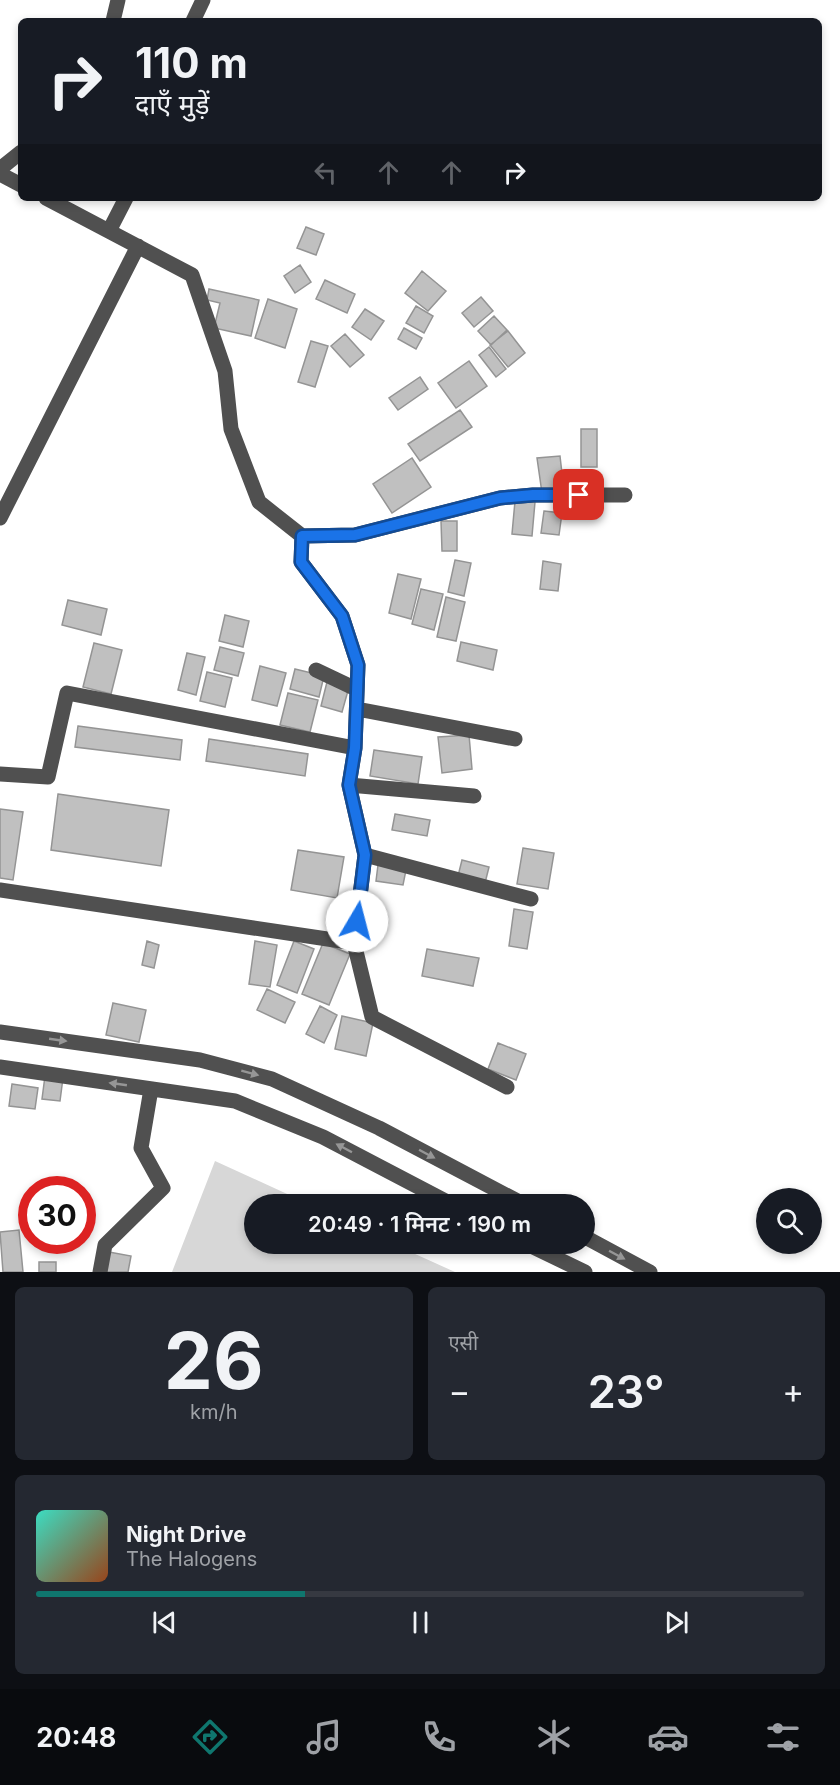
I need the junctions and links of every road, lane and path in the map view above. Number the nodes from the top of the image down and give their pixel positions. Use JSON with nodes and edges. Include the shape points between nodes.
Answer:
{"nodes":[{"id":1,"x":118,"y":0,"type":"edge"},
{"id":2,"x":203,"y":0,"type":"edge"},
{"id":3,"x":114,"y":18,"type":"edge"},
{"id":4,"x":195,"y":18,"type":"edge"},
{"id":5,"x":18,"y":155,"type":"edge"},
{"id":6,"x":0,"y":172,"type":"edge"},
{"id":7,"x":18,"y":183,"type":"edge"},
{"id":8,"x":52,"y":201,"type":"edge"},
{"id":9,"x":124,"y":201,"type":"edge"},
{"id":10,"x":109,"y":231,"type":"junction"},
{"id":11,"x":138,"y":246,"type":"junction"},
{"id":12,"x":625,"y":495,"type":"dead end"},
{"id":13,"x":0,"y":518,"type":"edge"},
{"id":14,"x":302,"y":536,"type":"junction"},
{"id":15,"x":316,"y":670,"type":"dead end"},
{"id":16,"x":356,"y":689,"type":"junction"},
{"id":17,"x":357,"y":709,"type":"junction"},
{"id":18,"x":515,"y":740,"type":"dead end"},
{"id":19,"x":355,"y":748,"type":"junction"},
{"id":20,"x":0,"y":774,"type":"edge"},
{"id":21,"x":349,"y":785,"type":"junction"},
{"id":22,"x":474,"y":796,"type":"dead end"},
{"id":23,"x":365,"y":855,"type":"junction"},
{"id":24,"x":0,"y":890,"type":"edge"},
{"id":25,"x":531,"y":899,"type":"dead end"},
{"id":26,"x":354,"y":943,"type":"junction"},
{"id":27,"x":0,"y":1032,"type":"edge"},
{"id":28,"x":0,"y":1067,"type":"edge"},
{"id":29,"x":507,"y":1087,"type":"dead end"},
{"id":30,"x":151,"y":1089,"type":"junction"},
{"id":31,"x":432,"y":1194,"type":"edge"},
{"id":32,"x":504,"y":1194,"type":"edge"},
{"id":33,"x":595,"y":1243,"type":"edge"},
{"id":34,"x":548,"y":1254,"type":"edge"},
{"id":35,"x":100,"y":1272,"type":"edge"},
{"id":36,"x":585,"y":1272,"type":"edge"},
{"id":37,"x":650,"y":1272,"type":"edge"}],
"edges":[{"from":1,"to":3,"type":"street"},
{"from":2,"to":4,"type":"street"},
{"from":5,"to":6,"type":"street"},
{"from":6,"to":7,"type":"street"},
{"from":8,"to":10,"type":"street"},
{"from":9,"to":10,"type":"street"},
{"from":10,"to":11,"type":"street"},
{"from":11,"to":13,"type":"street"},
{"from":11,"to":14,"type":"street","via":[[192,275],[225,371],[231,429],[260,502]]},
{"from":12,"to":14,"type":"street","via":[[500,498],[355,535]]},
{"from":14,"to":16,"type":"street","via":[[301,562],[342,616],[358,665]]},
{"from":15,"to":16,"type":"street"},
{"from":16,"to":17,"type":"street"},
{"from":17,"to":18,"type":"street"},
{"from":17,"to":19,"type":"street"},
{"from":19,"to":20,"type":"street","via":[[67,693],[48,777]]},
{"from":19,"to":21,"type":"street"},
{"from":21,"to":22,"type":"street"},
{"from":21,"to":23,"type":"street"},
{"from":23,"to":25,"type":"street"},
{"from":23,"to":26,"type":"street"},
{"from":24,"to":26,"type":"street"},
{"from":26,"to":29,"type":"street","via":[[372,1017]]},
{"from":27,"to":32,"type":"street","one_way":true,"via":[[200,1060],[272,1079],[379,1128]]},
{"from":30,"to":28,"type":"street","one_way":true},
{"from":31,"to":30,"type":"street","one_way":true,"via":[[323,1137],[235,1101]]},
{"from":30,"to":35,"type":"street","via":[[141,1148],[163,1188],[105,1245]]},
{"from":33,"to":37,"type":"street","one_way":true},
{"from":34,"to":36,"type":"street"}]}
